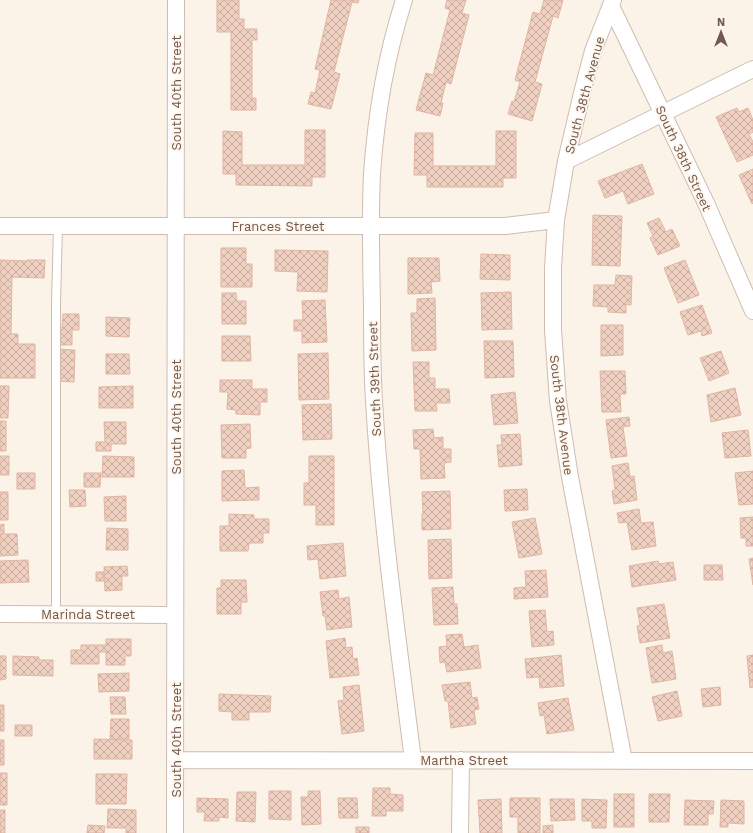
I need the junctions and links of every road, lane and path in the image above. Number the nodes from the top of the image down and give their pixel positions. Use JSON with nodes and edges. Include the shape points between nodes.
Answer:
{"nodes":[{"id":1,"x":176,"y":0,"type":"edge"},
{"id":2,"x":404,"y":0,"type":"edge"},
{"id":3,"x":612,"y":3,"type":"edge"},
{"id":4,"x":753,"y":69,"type":"edge"},
{"id":5,"x":663,"y":114,"type":"junction"},
{"id":6,"x":566,"y":161,"type":"junction"},
{"id":7,"x":556,"y":220,"type":"junction"},
{"id":8,"x":176,"y":225,"type":"junction"},
{"id":9,"x":0,"y":226,"type":"edge"},
{"id":10,"x":58,"y":226,"type":"junction"},
{"id":11,"x":371,"y":226,"type":"junction"},
{"id":12,"x":753,"y":311,"type":"edge"},
{"id":13,"x":0,"y":614,"type":"edge"},
{"id":14,"x":56,"y":614,"type":"junction"},
{"id":15,"x":175,"y":615,"type":"junction"},
{"id":16,"x":176,"y":760,"type":"junction"},
{"id":17,"x":413,"y":760,"type":"junction"},
{"id":18,"x":460,"y":760,"type":"junction"},
{"id":19,"x":624,"y":761,"type":"junction"},
{"id":20,"x":753,"y":761,"type":"edge"},
{"id":21,"x":175,"y":833,"type":"edge"},
{"id":22,"x":460,"y":833,"type":"edge"}],
"edges":[{"from":1,"to":8,"type":"street","name":"South 40th Street"},
{"from":2,"to":11,"type":"street","name":"South 39th Street","via":[[384,78],[376,130]]},
{"from":3,"to":5,"type":"street","name":"South 38th Street"},
{"from":3,"to":6,"type":"street","name":"South 38th Avenue","via":[[593,51]]},
{"from":4,"to":5,"type":"street"},
{"from":5,"to":6,"type":"street"},
{"from":5,"to":12,"type":"street","name":"South 38th Street","via":[[706,203]]},
{"from":6,"to":7,"type":"street","name":"South 38th Avenue"},
{"from":7,"to":11,"type":"street","name":"Frances Street","via":[[506,226]]},
{"from":7,"to":19,"type":"street","name":"South 38th Avenue","via":[[553,330],[558,401]]},
{"from":8,"to":10,"type":"street","name":"Frances Street"},
{"from":8,"to":11,"type":"street","name":"Frances Street"},
{"from":8,"to":15,"type":"street","name":"South 40th Street"},
{"from":9,"to":10,"type":"street","name":"Frances Street"},
{"from":10,"to":14,"type":"lane"},
{"from":11,"to":17,"type":"street","name":"South 39th Street","via":[[374,399],[378,459]]},
{"from":13,"to":14,"type":"street","name":"Marinda Street"},
{"from":14,"to":15,"type":"street","name":"Marinda Street"},
{"from":15,"to":16,"type":"street","name":"South 40th Street"},
{"from":16,"to":17,"type":"street","name":"Martha Street"},
{"from":16,"to":21,"type":"street","name":"South 40th Street"},
{"from":17,"to":18,"type":"street","name":"Martha Street"},
{"from":18,"to":19,"type":"street","name":"Martha Street"},
{"from":18,"to":22,"type":"street"},
{"from":19,"to":20,"type":"street","name":"Martha Street"}]}
